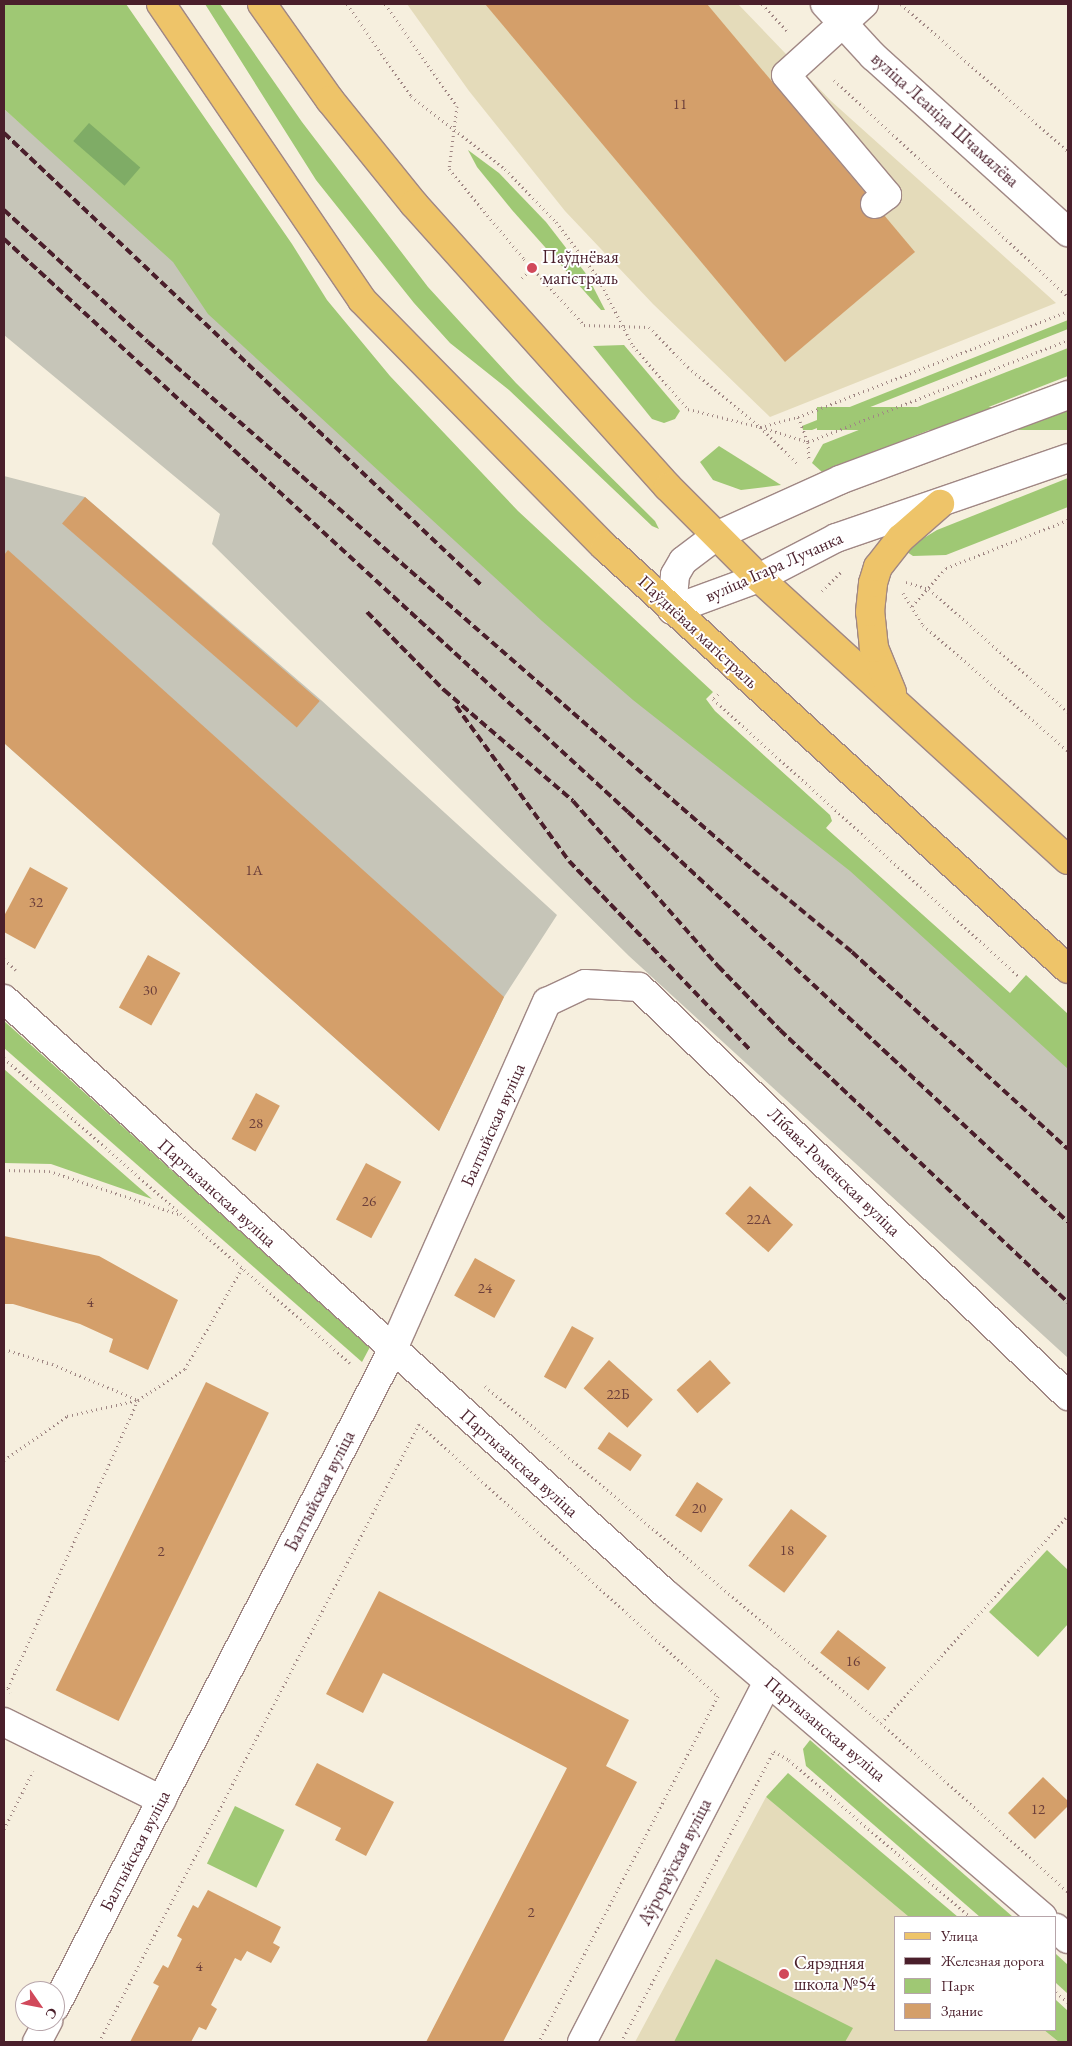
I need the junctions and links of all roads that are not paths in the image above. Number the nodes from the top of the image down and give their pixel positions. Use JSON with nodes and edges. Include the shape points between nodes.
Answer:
{"nodes":[{"id":1,"x":161,"y":4,"type":"edge"},
{"id":2,"x":262,"y":4,"type":"edge"},
{"id":3,"x":825,"y":4,"type":"edge"},
{"id":4,"x":864,"y":4,"type":"edge"},
{"id":5,"x":845,"y":25,"type":"junction"},
{"id":6,"x":875,"y":204,"type":"dead end"},
{"id":7,"x":1068,"y":232,"type":"edge"},
{"id":8,"x":1068,"y":396,"type":"edge"},
{"id":9,"x":1068,"y":458,"type":"edge"},
{"id":10,"x":940,"y":504,"type":"junction"},
{"id":11,"x":716,"y":536,"type":"junction"},
{"id":12,"x":759,"y":578,"type":"junction"},
{"id":13,"x":672,"y":610,"type":"junction"},
{"id":14,"x":908,"y":715,"type":"junction"},
{"id":15,"x":1068,"y":860,"type":"edge"},
{"id":16,"x":1068,"y":969,"type":"edge"},
{"id":17,"x":585,"y":984,"type":"joint"},
{"id":18,"x":4,"y":999,"type":"edge"},
{"id":19,"x":392,"y":1351,"type":"junction"},
{"id":20,"x":1068,"y":1396,"type":"edge"},
{"id":21,"x":768,"y":1681,"type":"junction"},
{"id":22,"x":9,"y":1712,"type":"edge"},
{"id":23,"x":162,"y":1800,"type":"junction"},
{"id":24,"x":1042,"y":1916,"type":"edge"},
{"id":25,"x":1057,"y":1929,"type":"edge"},
{"id":26,"x":1068,"y":1939,"type":"edge"},
{"id":27,"x":65,"y":1988,"type":"edge"},
{"id":28,"x":582,"y":2042,"type":"edge"}],
"edges":[{"from":1,"to":13,"type":"main road","name":"Паўднёвая магістраль","via":[[362,300],[605,547]]},
{"from":2,"to":11,"type":"main road","via":[[330,100],[414,204],[543,350]]},
{"from":3,"to":5,"type":"street","name":"вуліца Леаніда Шчамялёва"},
{"from":4,"to":5,"type":"street"},
{"from":5,"to":6,"type":"street","via":[[786,75],[887,195]]},
{"from":5,"to":7,"type":"street","name":"вуліца Леаніда Шчамялёва","via":[[873,56]]},
{"from":8,"to":11,"type":"street","via":[[840,480]]},
{"from":9,"to":10,"type":"street","name":"вуліца Ігара Лучанка"},
{"from":10,"to":12,"type":"street","name":"вуліца Ігара Лучанка","via":[[836,538]]},
{"from":10,"to":14,"type":"main road","via":[[901,538],[878,567],[873,583],[870,612],[877,662]]},
{"from":11,"to":12,"type":"main road"},
{"from":11,"to":13,"type":"street","via":[[683,561],[675,575]]},
{"from":12,"to":13,"type":"street","name":"вуліца Ігара Лучанка"},
{"from":12,"to":14,"type":"main road"},
{"from":13,"to":16,"type":"main road","name":"Паўднёвая магістраль"},
{"from":14,"to":15,"type":"main road"},
{"from":17,"to":19,"type":"street","name":"Балтыйская вуліца","via":[[547,1002]]},
{"from":17,"to":20,"type":"street","name":"Лібава-Роменская вуліца","via":[[639,986]]},
{"from":18,"to":19,"type":"street","name":"Партызанская вуліца"},
{"from":19,"to":21,"type":"street","name":"Партызанская вуліца"},
{"from":19,"to":23,"type":"street","name":"Балтыйская вуліца"},
{"from":21,"to":24,"type":"street","name":"Партызанская вуліца"},
{"from":21,"to":28,"type":"street","name":"Аўрораўская вуліца"},
{"from":22,"to":23,"type":"street"},
{"from":23,"to":27,"type":"street","name":"Балтыйская вуліца"},
{"from":25,"to":26,"type":"street"}]}
